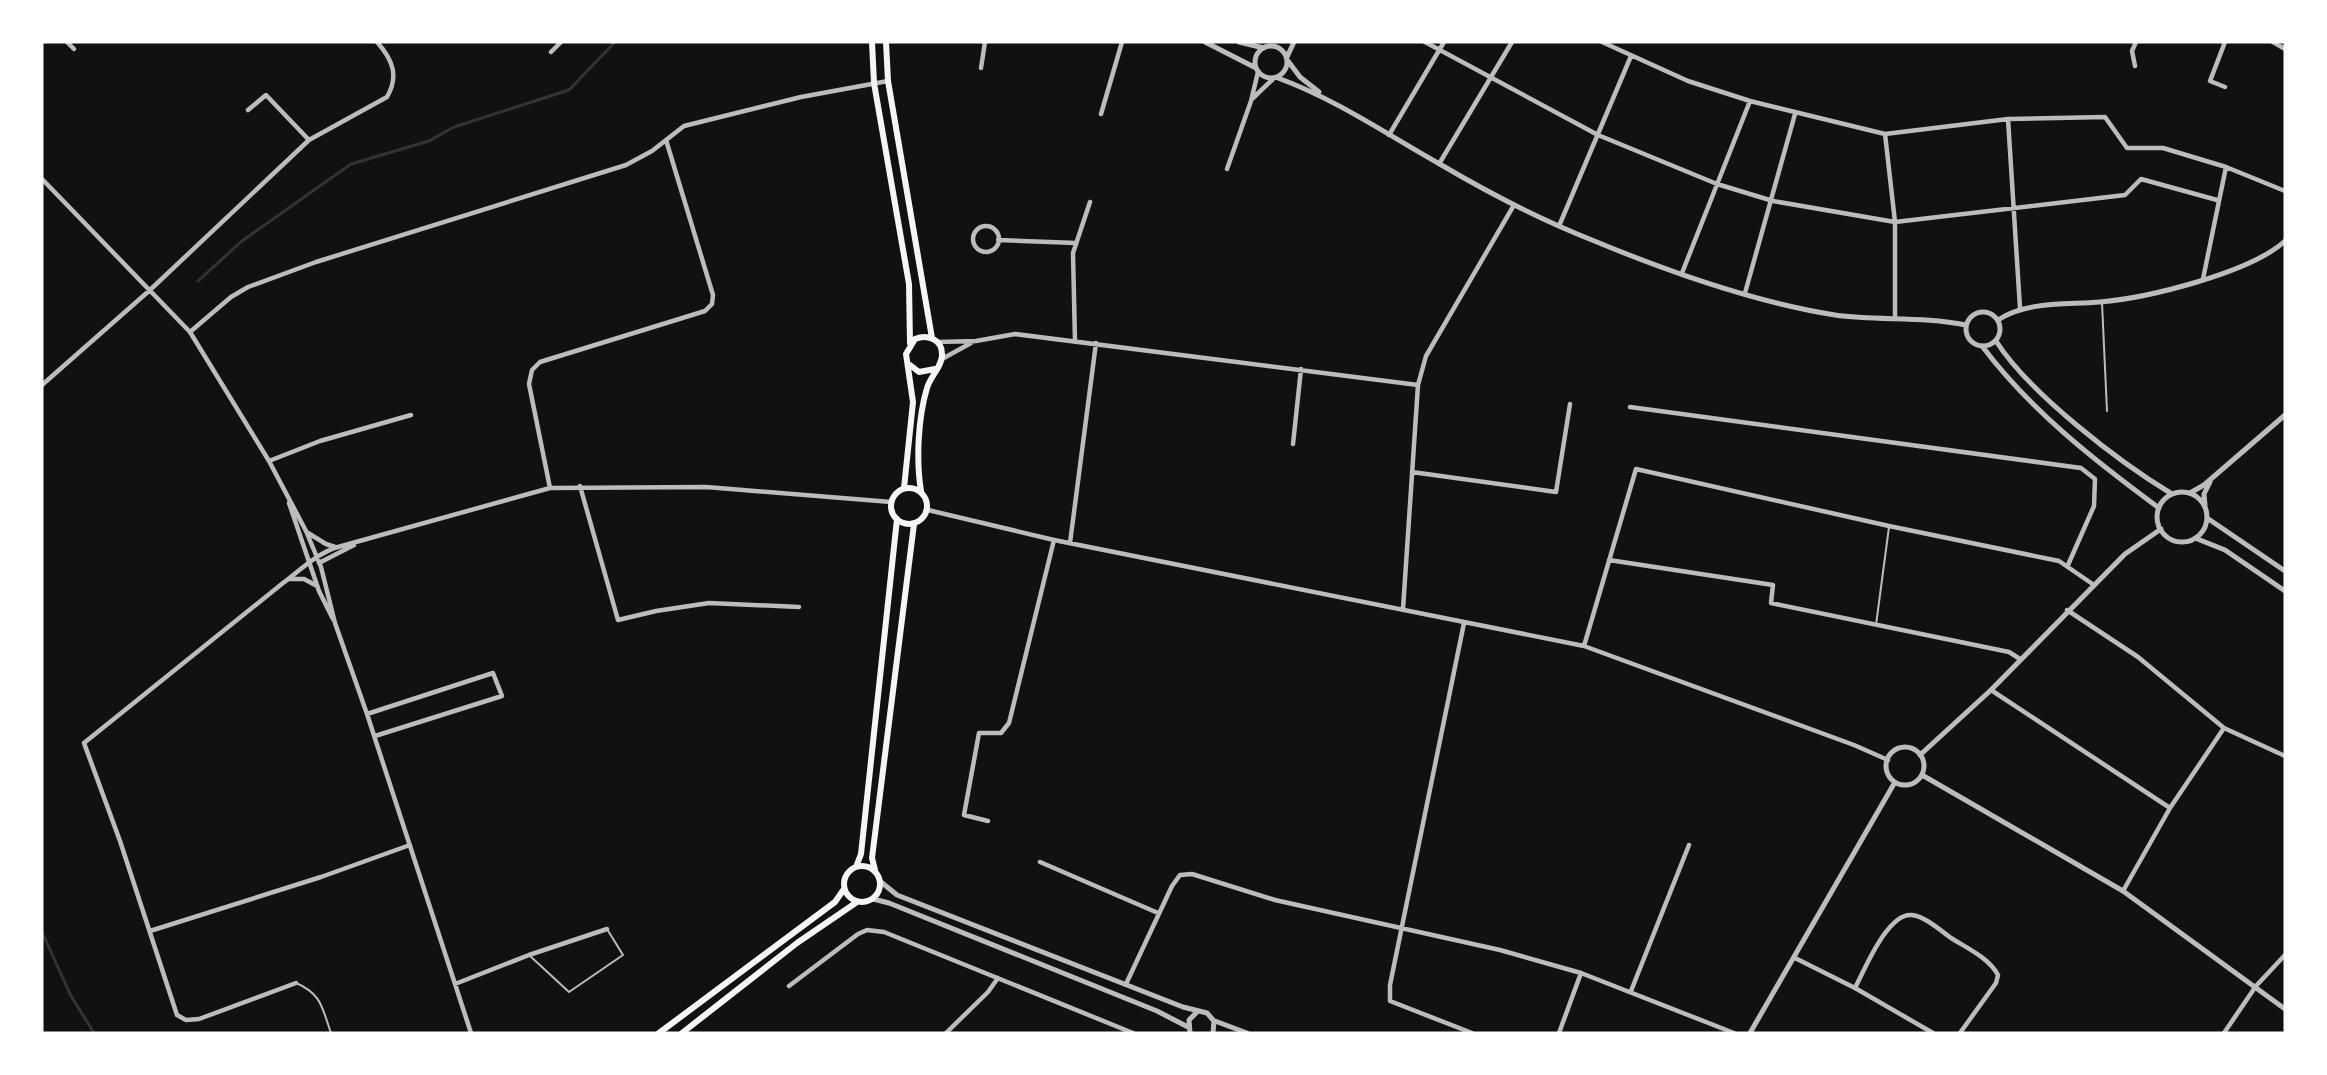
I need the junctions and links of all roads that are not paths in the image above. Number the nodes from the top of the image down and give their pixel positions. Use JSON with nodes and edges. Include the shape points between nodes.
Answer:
{"nodes":[{"id":1,"x":67,"y":42,"type":"edge"},
{"id":2,"x":377,"y":42,"type":"edge"},
{"id":3,"x":561,"y":42,"type":"edge"},
{"id":4,"x":872,"y":42,"type":"edge"},
{"id":5,"x":886,"y":42,"type":"edge"},
{"id":6,"x":985,"y":42,"type":"edge"},
{"id":7,"x":1122,"y":42,"type":"edge"},
{"id":8,"x":1206,"y":42,"type":"edge"},
{"id":9,"x":1241,"y":42,"type":"edge"},
{"id":10,"x":1279,"y":42,"type":"edge"},
{"id":11,"x":1294,"y":42,"type":"edge"},
{"id":12,"x":1425,"y":42,"type":"edge"},
{"id":13,"x":1444,"y":42,"type":"edge"},
{"id":14,"x":1512,"y":42,"type":"edge"},
{"id":15,"x":1602,"y":42,"type":"edge"},
{"id":16,"x":2136,"y":42,"type":"edge"},
{"id":17,"x":2225,"y":42,"type":"edge"},
{"id":18,"x":2273,"y":42,"type":"edge"},
{"id":19,"x":1272,"y":46,"type":"junction"},
{"id":20,"x":1264,"y":48,"type":"junction"},
{"id":21,"x":74,"y":49,"type":"dead end"},
{"id":22,"x":2285,"y":49,"type":"edge"},
{"id":23,"x":551,"y":51,"type":"dead end"},
{"id":24,"x":1439,"y":51,"type":"junction"},
{"id":25,"x":1631,"y":56,"type":"junction"},
{"id":26,"x":1287,"y":59,"type":"junction"},
{"id":27,"x":2135,"y":66,"type":"dead end"},
{"id":28,"x":981,"y":68,"type":"dead end"},
{"id":29,"x":1257,"y":70,"type":"junction"},
{"id":30,"x":1489,"y":77,"type":"junction"},
{"id":31,"x":1275,"y":78,"type":"junction"},
{"id":32,"x":888,"y":81,"type":"junction"},
{"id":33,"x":874,"y":83,"type":"junction"},
{"id":34,"x":2225,"y":87,"type":"dead end"},
{"id":35,"x":1328,"y":99,"type":"junction"},
{"id":36,"x":1251,"y":101,"type":"junction"},
{"id":37,"x":1750,"y":102,"type":"junction"},
{"id":38,"x":248,"y":110,"type":"dead end"},
{"id":39,"x":1101,"y":114,"type":"dead end"},
{"id":40,"x":1796,"y":114,"type":"junction"},
{"id":41,"x":2008,"y":119,"type":"junction"},
{"id":42,"x":1885,"y":134,"type":"junction"},
{"id":43,"x":1389,"y":135,"type":"junction"},
{"id":44,"x":1598,"y":135,"type":"junction"},
{"id":45,"x":309,"y":140,"type":"junction"},
{"id":46,"x":666,"y":140,"type":"junction"},
{"id":47,"x":1438,"y":164,"type":"junction"},
{"id":48,"x":2226,"y":167,"type":"junction"},
{"id":49,"x":1227,"y":169,"type":"dead end"},
{"id":50,"x":42,"y":179,"type":"edge"},
{"id":51,"x":1717,"y":184,"type":"junction"},
{"id":52,"x":2285,"y":191,"type":"edge"},
{"id":53,"x":2217,"y":200,"type":"junction"},
{"id":54,"x":1773,"y":201,"type":"junction"},
{"id":55,"x":1090,"y":202,"type":"dead end"},
{"id":56,"x":1514,"y":204,"type":"junction"},
{"id":57,"x":2014,"y":209,"type":"junction"},
{"id":58,"x":1895,"y":222,"type":"junction"},
{"id":59,"x":1559,"y":226,"type":"junction"},
{"id":60,"x":998,"y":240,"type":"junction"},
{"id":61,"x":2285,"y":241,"type":"edge"},
{"id":62,"x":1076,"y":243,"type":"junction"},
{"id":63,"x":1682,"y":273,"type":"junction"},
{"id":64,"x":2203,"y":279,"type":"junction"},
{"id":65,"x":150,"y":290,"type":"junction"},
{"id":66,"x":1745,"y":293,"type":"junction"},
{"id":67,"x":2102,"y":302,"type":"junction"},
{"id":68,"x":2020,"y":308,"type":"junction"},
{"id":69,"x":1895,"y":317,"type":"junction"},
{"id":70,"x":1998,"y":320,"type":"junction"},
{"id":71,"x":1966,"y":325,"type":"junction"},
{"id":72,"x":190,"y":332,"type":"junction"},
{"id":73,"x":935,"y":340,"type":"junction"},
{"id":74,"x":976,"y":341,"type":"junction"},
{"id":75,"x":1075,"y":341,"type":"junction"},
{"id":76,"x":1996,"y":341,"type":"junction"},
{"id":77,"x":910,"y":343,"type":"junction"},
{"id":78,"x":1096,"y":344,"type":"junction"},
{"id":79,"x":1982,"y":346,"type":"junction"},
{"id":80,"x":942,"y":359,"type":"junction"},
{"id":81,"x":909,"y":365,"type":"junction"},
{"id":82,"x":936,"y":369,"type":"junction"},
{"id":83,"x":1301,"y":369,"type":"junction"},
{"id":84,"x":42,"y":385,"type":"edge"},
{"id":85,"x":1418,"y":385,"type":"junction"},
{"id":86,"x":1570,"y":404,"type":"dead end"},
{"id":87,"x":1630,"y":407,"type":"dead end"},
{"id":88,"x":2107,"y":411,"type":"dead end"},
{"id":89,"x":411,"y":415,"type":"dead end"},
{"id":90,"x":2285,"y":415,"type":"edge"},
{"id":91,"x":1293,"y":444,"type":"dead end"},
{"id":92,"x":269,"y":461,"type":"junction"},
{"id":93,"x":1412,"y":472,"type":"junction"},
{"id":94,"x":2212,"y":478,"type":"junction"},
{"id":95,"x":580,"y":486,"type":"junction"},
{"id":96,"x":550,"y":488,"type":"junction"},
{"id":97,"x":904,"y":488,"type":"junction"},
{"id":98,"x":921,"y":491,"type":"junction"},
{"id":99,"x":286,"y":492,"type":"junction"},
{"id":100,"x":2190,"y":493,"type":"junction"},
{"id":101,"x":2172,"y":494,"type":"junction"},
{"id":102,"x":891,"y":501,"type":"junction"},
{"id":103,"x":2205,"y":506,"type":"junction"},
{"id":104,"x":2159,"y":508,"type":"junction"},
{"id":105,"x":928,"y":510,"type":"junction"},
{"id":106,"x":2207,"y":518,"type":"junction"},
{"id":107,"x":897,"y":519,"type":"junction"},
{"id":108,"x":914,"y":524,"type":"junction"},
{"id":109,"x":1889,"y":526,"type":"junction"},
{"id":110,"x":2161,"y":529,"type":"junction"},
{"id":111,"x":306,"y":531,"type":"junction"},
{"id":112,"x":2195,"y":538,"type":"junction"},
{"id":113,"x":1054,"y":540,"type":"junction"},
{"id":114,"x":360,"y":541,"type":"junction"},
{"id":115,"x":1070,"y":543,"type":"junction"},
{"id":116,"x":338,"y":547,"type":"junction"},
{"id":117,"x":316,"y":556,"type":"junction"},
{"id":118,"x":1609,"y":560,"type":"junction"},
{"id":119,"x":319,"y":563,"type":"junction"},
{"id":120,"x":310,"y":564,"type":"junction"},
{"id":121,"x":2068,"y":565,"type":"junction"},
{"id":122,"x":2285,"y":571,"type":"edge"},
{"id":123,"x":287,"y":580,"type":"junction"},
{"id":124,"x":2094,"y":585,"type":"junction"},
{"id":125,"x":317,"y":586,"type":"junction"},
{"id":126,"x":2285,"y":591,"type":"edge"},
{"id":127,"x":799,"y":607,"type":"dead end"},
{"id":128,"x":1403,"y":609,"type":"junction"},
{"id":129,"x":2067,"y":610,"type":"junction"},
{"id":130,"x":335,"y":623,"type":"junction"},
{"id":131,"x":1464,"y":623,"type":"junction"},
{"id":132,"x":1876,"y":625,"type":"junction"},
{"id":133,"x":1584,"y":646,"type":"junction"},
{"id":134,"x":2020,"y":659,"type":"junction"},
{"id":135,"x":1991,"y":690,"type":"junction"},
{"id":136,"x":367,"y":714,"type":"junction"},
{"id":137,"x":2224,"y":728,"type":"junction"},
{"id":138,"x":375,"y":736,"type":"junction"},
{"id":139,"x":1920,"y":754,"type":"junction"},
{"id":140,"x":2285,"y":756,"type":"edge"},
{"id":141,"x":1888,"y":760,"type":"junction"},
{"id":142,"x":1923,"y":775,"type":"junction"},
{"id":143,"x":1895,"y":782,"type":"junction"},
{"id":144,"x":2170,"y":808,"type":"junction"},
{"id":145,"x":988,"y":822,"type":"dead end"},
{"id":146,"x":410,"y":845,"type":"junction"},
{"id":147,"x":1689,"y":845,"type":"dead end"},
{"id":148,"x":1040,"y":861,"type":"dead end"},
{"id":149,"x":856,"y":867,"type":"junction"},
{"id":150,"x":875,"y":870,"type":"junction"},
{"id":151,"x":881,"y":882,"type":"junction"},
{"id":152,"x":844,"y":888,"type":"junction"},
{"id":153,"x":2123,"y":891,"type":"junction"},
{"id":154,"x":873,"y":899,"type":"junction"},
{"id":155,"x":857,"y":902,"type":"junction"},
{"id":156,"x":1158,"y":914,"type":"junction"},
{"id":157,"x":1403,"y":928,"type":"junction"},
{"id":158,"x":607,"y":929,"type":"joint"},
{"id":159,"x":150,"y":931,"type":"junction"},
{"id":160,"x":529,"y":955,"type":"junction"},
{"id":161,"x":2285,"y":955,"type":"edge"},
{"id":162,"x":1795,"y":958,"type":"junction"},
{"id":163,"x":1581,"y":973,"type":"junction"},
{"id":164,"x":998,"y":978,"type":"junction"},
{"id":165,"x":296,"y":983,"type":"joint"},
{"id":166,"x":455,"y":984,"type":"junction"},
{"id":167,"x":1126,"y":984,"type":"junction"},
{"id":168,"x":789,"y":986,"type":"dead end"},
{"id":169,"x":2256,"y":986,"type":"junction"},
{"id":170,"x":1855,"y":987,"type":"junction"},
{"id":171,"x":1631,"y":991,"type":"junction"},
{"id":172,"x":2285,"y":1009,"type":"edge"},
{"id":173,"x":1197,"y":1012,"type":"junction"},
{"id":174,"x":1214,"y":1021,"type":"junction"},
{"id":175,"x":1189,"y":1030,"type":"edge"},
{"id":176,"x":331,"y":1033,"type":"edge"},
{"id":177,"x":471,"y":1033,"type":"edge"},
{"id":178,"x":659,"y":1033,"type":"edge"},
{"id":179,"x":682,"y":1033,"type":"edge"},
{"id":180,"x":946,"y":1033,"type":"edge"},
{"id":181,"x":1133,"y":1033,"type":"edge"},
{"id":182,"x":1213,"y":1033,"type":"edge"},
{"id":183,"x":1247,"y":1033,"type":"edge"},
{"id":184,"x":1472,"y":1033,"type":"edge"},
{"id":185,"x":1559,"y":1033,"type":"edge"},
{"id":186,"x":1734,"y":1033,"type":"edge"},
{"id":187,"x":1750,"y":1033,"type":"edge"},
{"id":188,"x":1933,"y":1033,"type":"edge"},
{"id":189,"x":1960,"y":1033,"type":"edge"},
{"id":190,"x":2224,"y":1033,"type":"edge"}],
"edges":[{"from":1,"to":21,"type":"street"},
{"from":2,"to":45,"type":"street","via":[[392,63],[393,86],[387,97]]},
{"from":3,"to":23,"type":"street"},
{"from":4,"to":33,"type":"main road"},
{"from":5,"to":32,"type":"main road"},
{"from":6,"to":28,"type":"street"},
{"from":7,"to":39,"type":"street"},
{"from":8,"to":29,"type":"street"},
{"from":9,"to":20,"type":"street"},
{"from":10,"to":19,"type":"street"},
{"from":11,"to":26,"type":"street"},
{"from":12,"to":24,"type":"street"},
{"from":13,"to":24,"type":"street"},
{"from":14,"to":30,"type":"street"},
{"from":15,"to":25,"type":"street"},
{"from":16,"to":27,"type":"street","via":[[2132,51]]},
{"from":17,"to":34,"type":"street","via":[[2210,81]]},
{"from":18,"to":22,"type":"street"},
{"from":19,"to":20,"type":"street"},
{"from":19,"to":26,"type":"street","via":[[1281,49]]},
{"from":20,"to":29,"type":"street","via":[[1257,54]]},
{"from":24,"to":30,"type":"street"},
{"from":24,"to":43,"type":"street"},
{"from":25,"to":37,"type":"street"},
{"from":25,"to":44,"type":"street"},
{"from":26,"to":31,"type":"street","via":[[1285,71]]},
{"from":26,"to":35,"type":"street","via":[[1300,77]]},
{"from":29,"to":31,"type":"street","via":[[1264,77]]},
{"from":29,"to":36,"type":"street"},
{"from":30,"to":44,"type":"street"},
{"from":30,"to":47,"type":"street"},
{"from":31,"to":35,"type":"street"},
{"from":31,"to":36,"type":"street"},
{"from":32,"to":33,"type":"street"},
{"from":32,"to":73,"type":"main road"},
{"from":33,"to":46,"type":"street","via":[[684,126]]},
{"from":33,"to":77,"type":"main road","via":[[909,284]]},
{"from":35,"to":43,"type":"street"},
{"from":36,"to":49,"type":"street"},
{"from":37,"to":40,"type":"street"},
{"from":37,"to":51,"type":"street"},
{"from":38,"to":45,"type":"street","via":[[266,95]]},
{"from":40,"to":42,"type":"street"},
{"from":40,"to":54,"type":"street"},
{"from":41,"to":42,"type":"street"},
{"from":41,"to":48,"type":"street","via":[[2105,117],[2127,148],[2163,148]]},
{"from":41,"to":57,"type":"street"},
{"from":42,"to":58,"type":"street"},
{"from":43,"to":47,"type":"street"},
{"from":44,"to":51,"type":"street"},
{"from":44,"to":59,"type":"street"},
{"from":45,"to":65,"type":"street"},
{"from":46,"to":72,"type":"street","via":[[626,165],[248,286]]},
{"from":46,"to":96,"type":"street","via":[[713,295],[712,304],[705,311],[540,362],[532,370],[529,384]]},
{"from":47,"to":56,"type":"street"},
{"from":48,"to":52,"type":"street"},
{"from":48,"to":53,"type":"street"},
{"from":50,"to":65,"type":"street"},
{"from":51,"to":54,"type":"street"},
{"from":51,"to":63,"type":"street"},
{"from":53,"to":57,"type":"street","via":[[2141,179],[2125,195]]},
{"from":53,"to":64,"type":"street"},
{"from":54,"to":58,"type":"street"},
{"from":54,"to":66,"type":"street"},
{"from":55,"to":62,"type":"street"},
{"from":56,"to":59,"type":"street"},
{"from":56,"to":85,"type":"street","via":[[1426,356]]},
{"from":57,"to":58,"type":"street"},
{"from":57,"to":68,"type":"street"},
{"from":58,"to":69,"type":"street"},
{"from":59,"to":63,"type":"street"},
{"from":60,"to":60,"type":"street","via":[[993,229],[986,226],[978,229],[973,240],[976,248],[986,252],[995,248]]},
{"from":60,"to":62,"type":"street"},
{"from":61,"to":64,"type":"street","via":[[2251,261]]},
{"from":62,"to":75,"type":"street","via":[[1072,278]]},
{"from":63,"to":66,"type":"street"},
{"from":64,"to":67,"type":"street","via":[[2170,290]]},
{"from":65,"to":72,"type":"street"},
{"from":65,"to":84,"type":"street"},
{"from":66,"to":69,"type":"street","via":[[1838,315]]},
{"from":67,"to":68,"type":"street"},
{"from":67,"to":88,"type":"lane"},
{"from":68,"to":70,"type":"street"},
{"from":69,"to":71,"type":"street"},
{"from":70,"to":71,"type":"street","via":[[1983,311],[1974,314]]},
{"from":70,"to":76,"type":"street","via":[[2000,333]]},
{"from":71,"to":79,"type":"street","via":[[1969,339]]},
{"from":72,"to":92,"type":"street"},
{"from":73,"to":74,"type":"street"},
{"from":73,"to":77,"type":"main road","via":[[921,337]]},
{"from":73,"to":80,"type":"main road"},
{"from":74,"to":75,"type":"street","via":[[1015,334]]},
{"from":74,"to":80,"type":"street"},
{"from":75,"to":78,"type":"street"},
{"from":76,"to":79,"type":"street"},
{"from":76,"to":101,"type":"street","via":[[2009,360],[2068,417]]},
{"from":77,"to":81,"type":"main road","via":[[906,354]]},
{"from":78,"to":83,"type":"street"},
{"from":78,"to":115,"type":"street"},
{"from":79,"to":104,"type":"street","via":[[2058,429]]},
{"from":80,"to":82,"type":"main road"},
{"from":81,"to":82,"type":"main road","via":[[919,372]]},
{"from":81,"to":97,"type":"main road","via":[[913,402]]},
{"from":82,"to":98,"type":"main road","via":[[923,405]]},
{"from":83,"to":85,"type":"street"},
{"from":83,"to":91,"type":"street"},
{"from":85,"to":93,"type":"street"},
{"from":86,"to":93,"type":"street","via":[[1556,492]]},
{"from":87,"to":121,"type":"street","via":[[2081,468],[2095,479],[2096,496]]},
{"from":89,"to":92,"type":"street","via":[[320,441]]},
{"from":90,"to":94,"type":"street"},
{"from":92,"to":99,"type":"street"},
{"from":93,"to":128,"type":"street"},
{"from":94,"to":100,"type":"street"},
{"from":94,"to":103,"type":"street","via":[[2204,494]]},
{"from":95,"to":96,"type":"street"},
{"from":95,"to":102,"type":"street","via":[[706,487]]},
{"from":95,"to":127,"type":"street","via":[[618,620],[710,603]]},
{"from":96,"to":114,"type":"street"},
{"from":97,"to":98,"type":"main road"},
{"from":97,"to":102,"type":"main road"},
{"from":98,"to":105,"type":"main road"},
{"from":99,"to":111,"type":"street"},
{"from":99,"to":120,"type":"street"},
{"from":100,"to":101,"type":"street"},
{"from":100,"to":103,"type":"street"},
{"from":101,"to":104,"type":"street"},
{"from":102,"to":107,"type":"main road"},
{"from":103,"to":106,"type":"street"},
{"from":104,"to":110,"type":"street"},
{"from":105,"to":108,"type":"main road"},
{"from":105,"to":113,"type":"street"},
{"from":106,"to":112,"type":"street","via":[[2204,530]]},
{"from":106,"to":122,"type":"street"},
{"from":107,"to":108,"type":"main road"},
{"from":107,"to":149,"type":"main road","via":[[861,854]]},
{"from":108,"to":150,"type":"main road","via":[[874,844]]},
{"from":109,"to":118,"type":"street","via":[[1636,469]]},
{"from":109,"to":121,"type":"street"},
{"from":109,"to":132,"type":"lane"},
{"from":110,"to":112,"type":"street","via":[[2176,541]]},
{"from":110,"to":124,"type":"street","via":[[2137,543]]},
{"from":111,"to":116,"type":"street"},
{"from":111,"to":117,"type":"street"},
{"from":112,"to":126,"type":"street","via":[[2225,550]]},
{"from":113,"to":115,"type":"street"},
{"from":113,"to":145,"type":"street","via":[[1009,723],[1002,733],[979,733],[964,815]]},
{"from":114,"to":116,"type":"street"},
{"from":114,"to":119,"type":"street"},
{"from":115,"to":128,"type":"street"},
{"from":116,"to":117,"type":"street"},
{"from":117,"to":119,"type":"street"},
{"from":117,"to":120,"type":"street"},
{"from":118,"to":132,"type":"street","via":[[1773,585],[1771,603]]},
{"from":118,"to":133,"type":"street"},
{"from":119,"to":120,"type":"street"},
{"from":119,"to":130,"type":"street"},
{"from":120,"to":123,"type":"street"},
{"from":120,"to":125,"type":"street"},
{"from":121,"to":124,"type":"street"},
{"from":123,"to":125,"type":"street","via":[[304,579]]},
{"from":123,"to":159,"type":"street","via":[[84,742]]},
{"from":124,"to":129,"type":"street"},
{"from":125,"to":130,"type":"street"},
{"from":128,"to":131,"type":"street"},
{"from":129,"to":134,"type":"street"},
{"from":129,"to":137,"type":"street","via":[[2138,657]]},
{"from":130,"to":136,"type":"street"},
{"from":131,"to":133,"type":"street"},
{"from":131,"to":157,"type":"street"},
{"from":132,"to":134,"type":"street","via":[[2009,652]]},
{"from":133,"to":141,"type":"street"},
{"from":134,"to":135,"type":"street"},
{"from":135,"to":139,"type":"street"},
{"from":135,"to":144,"type":"street"},
{"from":136,"to":138,"type":"street"},
{"from":136,"to":138,"type":"street","via":[[493,672],[502,696]]},
{"from":137,"to":140,"type":"street"},
{"from":137,"to":144,"type":"street"},
{"from":138,"to":146,"type":"street"},
{"from":139,"to":141,"type":"street","via":[[1901,748]]},
{"from":139,"to":142,"type":"street"},
{"from":141,"to":143,"type":"street","via":[[1888,772]]},
{"from":142,"to":143,"type":"street","via":[[1910,785]]},
{"from":142,"to":153,"type":"street"},
{"from":143,"to":162,"type":"street"},
{"from":144,"to":153,"type":"street"},
{"from":146,"to":159,"type":"street"},
{"from":146,"to":166,"type":"street"},
{"from":147,"to":171,"type":"street"},
{"from":148,"to":156,"type":"street"},
{"from":149,"to":150,"type":"main road"},
{"from":149,"to":152,"type":"main road","via":[[845,878]]},
{"from":150,"to":151,"type":"main road"},
{"from":151,"to":154,"type":"main road"},
{"from":151,"to":167,"type":"street","via":[[897,895]]},
{"from":152,"to":155,"type":"main road"},
{"from":152,"to":178,"type":"main road","via":[[835,902]]},
{"from":153,"to":169,"type":"street"},
{"from":154,"to":155,"type":"main road"},
{"from":154,"to":175,"type":"street","via":[[1136,1002]]},
{"from":155,"to":179,"type":"main road","via":[[797,943]]},
{"from":156,"to":157,"type":"street","via":[[1180,875],[1192,874],[1275,900]]},
{"from":156,"to":167,"type":"street"},
{"from":157,"to":163,"type":"street"},
{"from":157,"to":184,"type":"street","via":[[1390,1001]]},
{"from":158,"to":160,"type":"street"},
{"from":158,"to":160,"type":"lane","via":[[623,955],[569,992]]},
{"from":159,"to":165,"type":"street","via":[[177,1015],[186,1020],[199,1019]]},
{"from":160,"to":166,"type":"street"},
{"from":161,"to":169,"type":"street"},
{"from":162,"to":170,"type":"street"},
{"from":162,"to":187,"type":"street"},
{"from":163,"to":171,"type":"street"},
{"from":163,"to":185,"type":"street"},
{"from":164,"to":168,"type":"street","via":[[872,930],[858,934]]},
{"from":164,"to":180,"type":"street"},
{"from":164,"to":181,"type":"street"},
{"from":165,"to":176,"type":"lane","via":[[312,990]]},
{"from":166,"to":177,"type":"street"},
{"from":167,"to":173,"type":"street"},
{"from":169,"to":172,"type":"street"},
{"from":169,"to":190,"type":"street"},
{"from":170,"to":188,"type":"street"},
{"from":170,"to":189,"type":"street","via":[[1888,928],[1905,915],[1920,917],[1988,963],[1998,975]]},
{"from":171,"to":186,"type":"street"},
{"from":173,"to":174,"type":"street","via":[[1207,1013]]},
{"from":173,"to":175,"type":"street","via":[[1189,1020]]},
{"from":174,"to":182,"type":"street"},
{"from":174,"to":183,"type":"street"}]}
